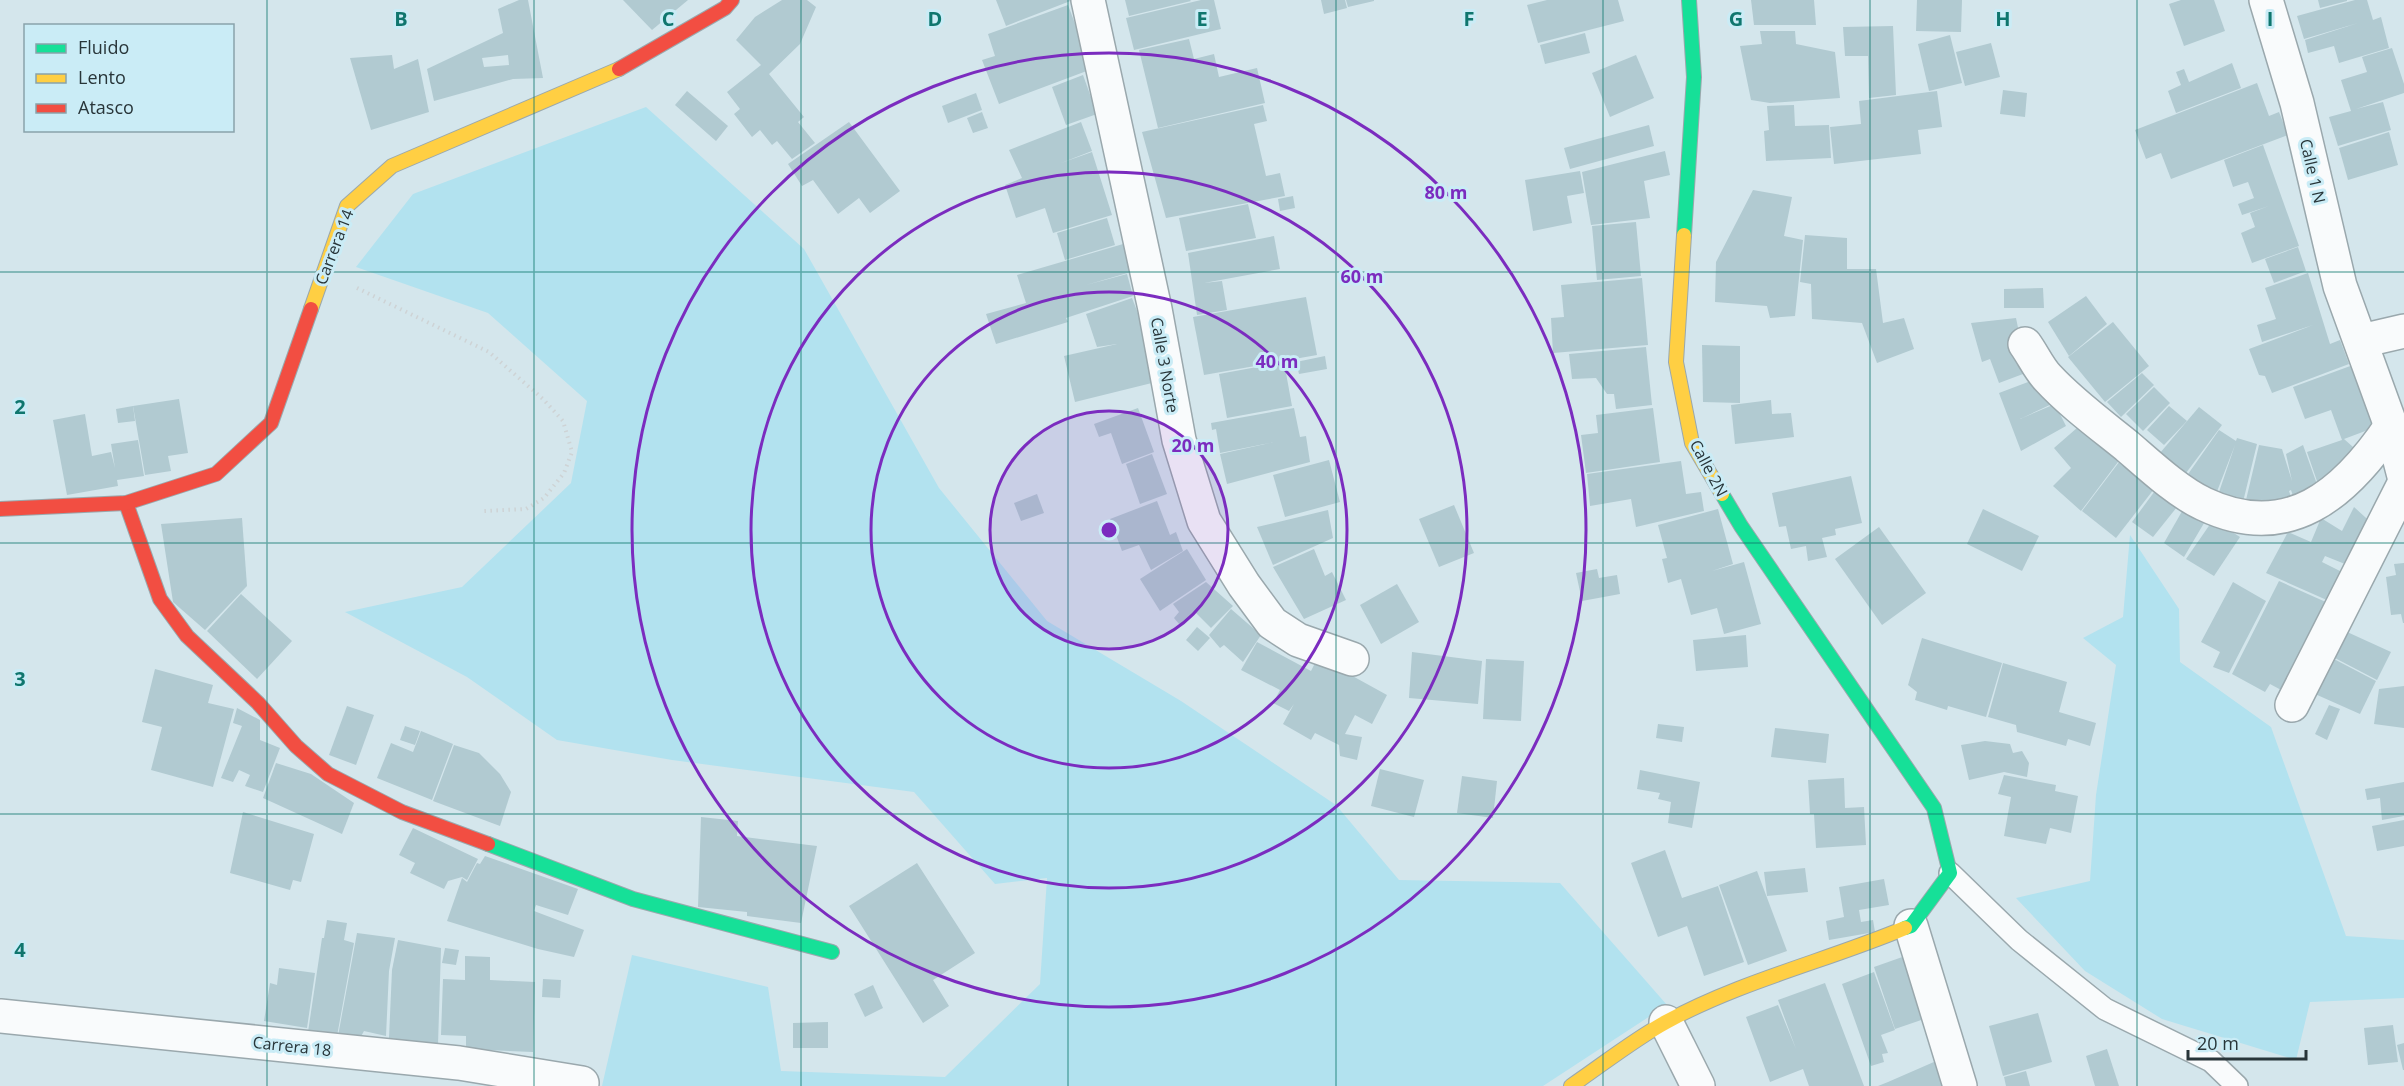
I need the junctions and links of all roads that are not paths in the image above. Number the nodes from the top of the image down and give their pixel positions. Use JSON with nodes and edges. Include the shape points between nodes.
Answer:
{"nodes":[{"id":1,"x":732,"y":0,"type":"edge"},
{"id":2,"x":1088,"y":0,"type":"edge"},
{"id":3,"x":1689,"y":0,"type":"edge"},
{"id":4,"x":2266,"y":0,"type":"edge"},
{"id":5,"x":2404,"y":331,"type":"edge"},
{"id":6,"x":2361,"y":341,"type":"junction"},
{"id":7,"x":2025,"y":344,"type":"dead end"},
{"id":8,"x":2391,"y":426,"type":"junction"},
{"id":9,"x":2404,"y":476,"type":"edge"},
{"id":10,"x":2404,"y":483,"type":"edge"},
{"id":11,"x":126,"y":503,"type":"junction"},
{"id":12,"x":0,"y":509,"type":"edge"},
{"id":13,"x":1353,"y":659,"type":"dead end"},
{"id":14,"x":2292,"y":705,"type":"dead end"},
{"id":15,"x":1950,"y":873,"type":"junction"},
{"id":16,"x":1911,"y":926,"type":"junction"},
{"id":17,"x":832,"y":952,"type":"dead end"},
{"id":18,"x":0,"y":1016,"type":"edge"},
{"id":19,"x":1666,"y":1022,"type":"junction"},
{"id":20,"x":582,"y":1083,"type":"dead end"},
{"id":21,"x":1571,"y":1086,"type":"edge"},
{"id":22,"x":1698,"y":1086,"type":"edge"},
{"id":23,"x":1960,"y":1086,"type":"edge"},
{"id":24,"x":2237,"y":1086,"type":"edge"}],
"edges":[{"from":1,"to":11,"type":"street","name":"Carrera 14","via":[[725,8],[629,65],[392,166],[347,206],[272,423],[216,474]]},
{"from":2,"to":13,"type":"street","name":"Calle 3 Norte","via":[[1155,309],[1179,440],[1204,521],[1272,623],[1298,640]]},
{"from":3,"to":15,"type":"street","name":"Calle 2N","via":[[1694,77],[1676,362],[1692,443],[1741,526],[1934,808]]},
{"from":4,"to":6,"type":"street","name":"Calle 1 N","via":[[2297,103],[2340,286]]},
{"from":5,"to":6,"type":"street"},
{"from":6,"to":8,"type":"street","name":"Calle 1 N"},
{"from":7,"to":8,"type":"street","via":[[2047,378],[2150,465],[2202,503],[2238,516],[2277,519],[2305,510],[2370,458]]},
{"from":8,"to":9,"type":"street","name":"Calle 1 N"},
{"from":10,"to":14,"type":"street"},
{"from":11,"to":12,"type":"street","name":"Carrera 14"},
{"from":11,"to":17,"type":"street","via":[[160,599],[187,636],[328,774],[402,812],[633,899]]},
{"from":15,"to":16,"type":"street"},
{"from":15,"to":24,"type":"lane","via":[[2019,940],[2105,1009],[2211,1061]]},
{"from":16,"to":19,"type":"street","via":[[1756,982]]},
{"from":16,"to":23,"type":"street"},
{"from":18,"to":20,"type":"street","name":"Carrera 18","via":[[459,1063]]},
{"from":19,"to":21,"type":"street"},
{"from":19,"to":22,"type":"street"}]}
